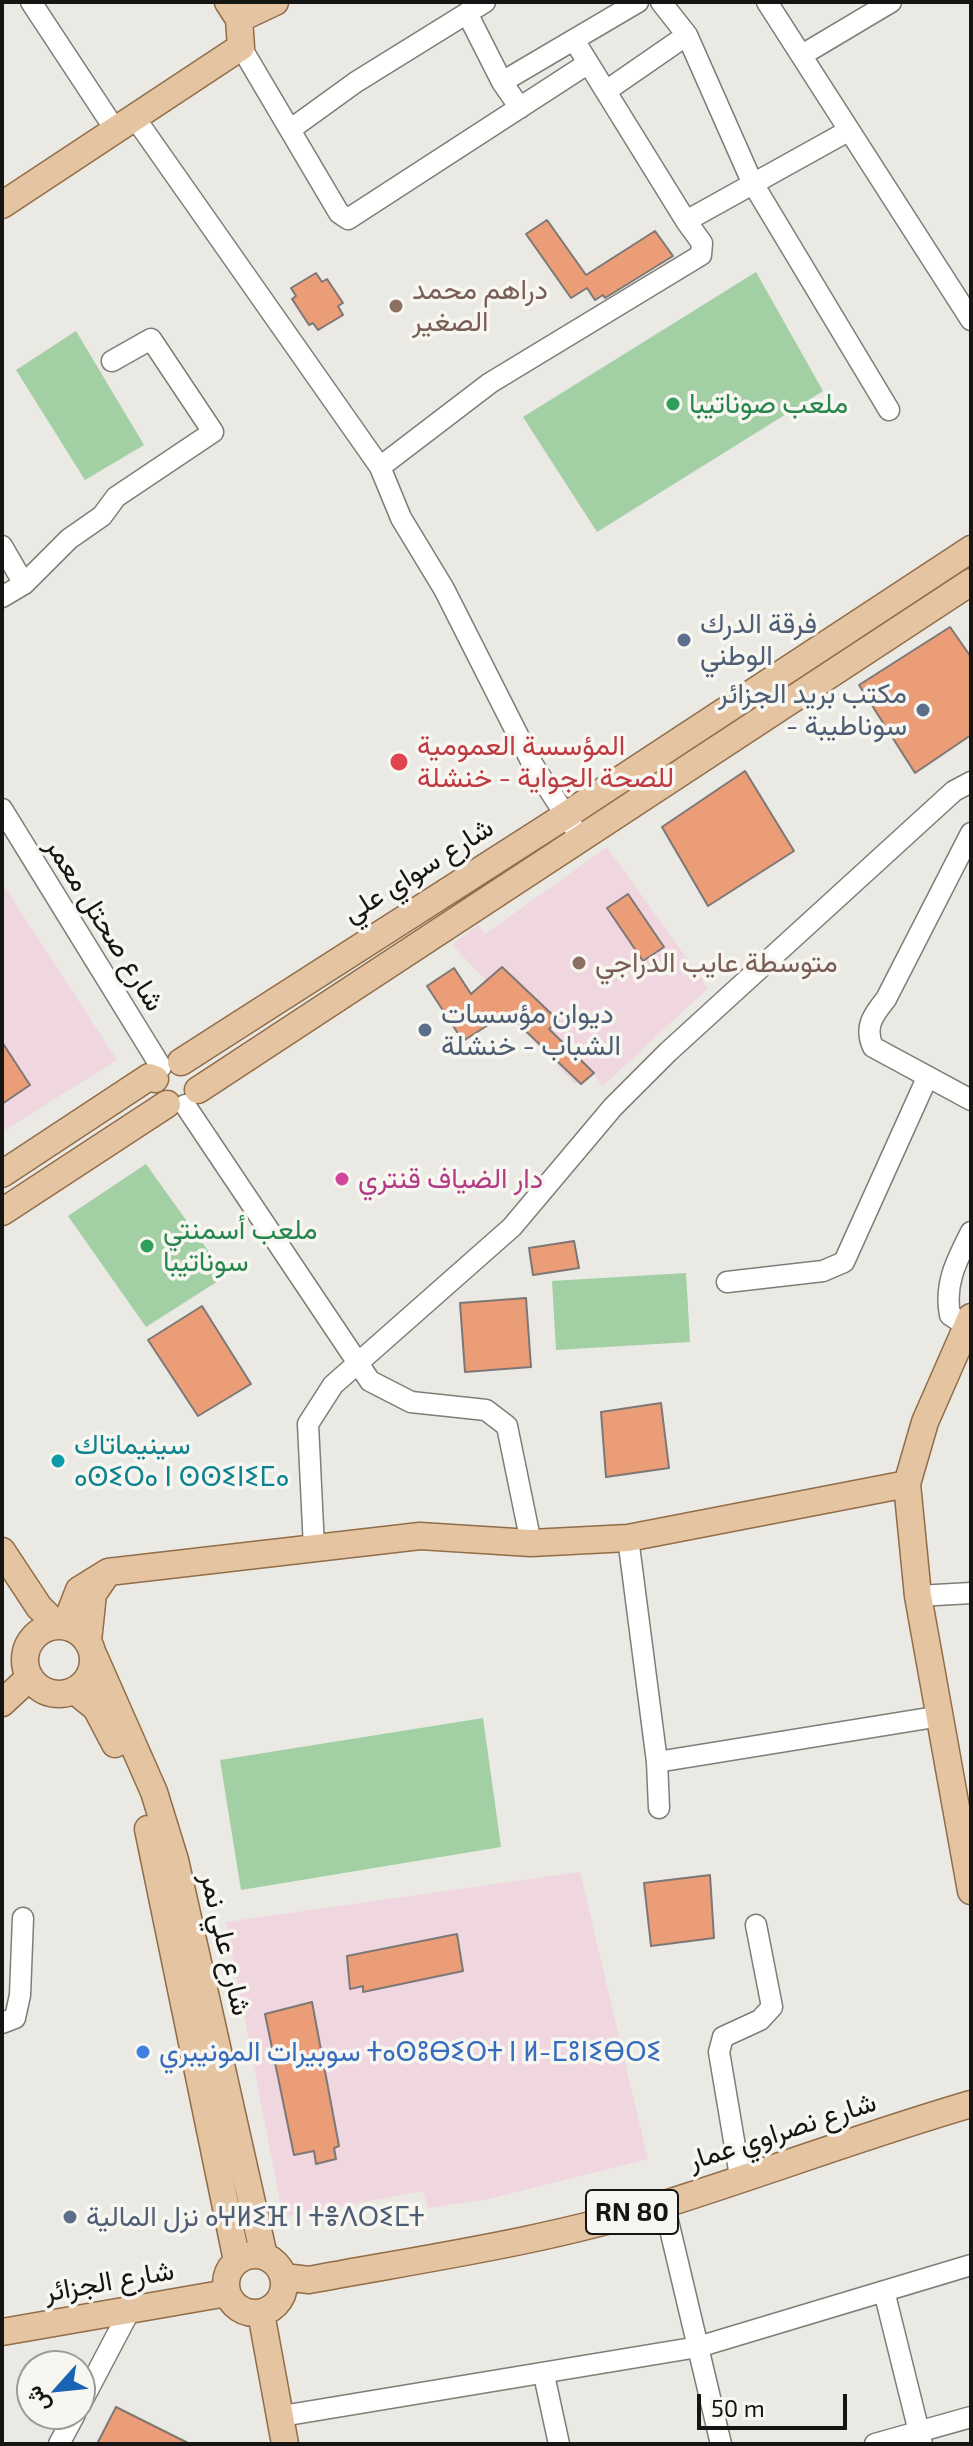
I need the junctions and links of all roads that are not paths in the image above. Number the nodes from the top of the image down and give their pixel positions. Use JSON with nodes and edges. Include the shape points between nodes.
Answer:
{"nodes":[{"id":1,"x":31,"y":2,"type":"edge"},
{"id":2,"x":275,"y":2,"type":"edge"},
{"id":3,"x":638,"y":2,"type":"edge"},
{"id":4,"x":661,"y":2,"type":"edge"},
{"id":5,"x":767,"y":2,"type":"edge"},
{"id":6,"x":891,"y":2,"type":"edge"},
{"id":7,"x":476,"y":8,"type":"edge"},
{"id":8,"x":233,"y":11,"type":"edge"},
{"id":9,"x":687,"y":35,"type":"junction"},
{"id":10,"x":574,"y":40,"type":"junction"},
{"id":11,"x":241,"y":47,"type":"junction"},
{"id":12,"x":802,"y":55,"type":"junction"},
{"id":13,"x":587,"y":64,"type":"junction"},
{"id":14,"x":502,"y":82,"type":"junction"},
{"id":15,"x":606,"y":91,"type":"junction"},
{"id":16,"x":520,"y":108,"type":"junction"},
{"id":17,"x":126,"y":125,"type":"junction"},
{"id":18,"x":291,"y":129,"type":"junction"},
{"id":19,"x":848,"y":131,"type":"junction"},
{"id":20,"x":752,"y":182,"type":"junction"},
{"id":21,"x":2,"y":205,"type":"edge"},
{"id":22,"x":686,"y":221,"type":"junction"},
{"id":23,"x":971,"y":320,"type":"edge"},
{"id":24,"x":112,"y":361,"type":"dead end"},
{"id":25,"x":889,"y":410,"type":"dead end"},
{"id":26,"x":380,"y":467,"type":"junction"},
{"id":27,"x":2,"y":546,"type":"edge"},
{"id":28,"x":971,"y":549,"type":"edge"},
{"id":29,"x":971,"y":582,"type":"edge"},
{"id":30,"x":24,"y":584,"type":"junction"},
{"id":31,"x":2,"y":597,"type":"edge"},
{"id":32,"x":869,"y":616,"type":"junction"},
{"id":33,"x":884,"y":639,"type":"junction"},
{"id":34,"x":971,"y":782,"type":"edge"},
{"id":35,"x":2,"y":809,"type":"edge"},
{"id":36,"x":565,"y":816,"type":"junction"},
{"id":37,"x":971,"y":833,"type":"edge"},
{"id":38,"x":581,"y":838,"type":"junction"},
{"id":39,"x":166,"y":1069,"type":"junction"},
{"id":40,"x":927,"y":1078,"type":"junction"},
{"id":41,"x":183,"y":1099,"type":"junction"},
{"id":42,"x":971,"y":1100,"type":"edge"},
{"id":43,"x":2,"y":1174,"type":"edge"},
{"id":44,"x":2,"y":1212,"type":"edge"},
{"id":45,"x":971,"y":1232,"type":"edge"},
{"id":46,"x":727,"y":1282,"type":"dead end"},
{"id":47,"x":969,"y":1321,"type":"edge"},
{"id":48,"x":359,"y":1365,"type":"junction"},
{"id":49,"x":907,"y":1484,"type":"junction"},
{"id":50,"x":628,"y":1538,"type":"junction"},
{"id":51,"x":531,"y":1543,"type":"junction"},
{"id":52,"x":314,"y":1548,"type":"junction"},
{"id":53,"x":2,"y":1551,"type":"edge"},
{"id":54,"x":108,"y":1572,"type":"junction"},
{"id":55,"x":971,"y":1593,"type":"edge"},
{"id":56,"x":918,"y":1596,"type":"junction"},
{"id":57,"x":61,"y":1625,"type":"junction"},
{"id":58,"x":91,"y":1648,"type":"junction"},
{"id":59,"x":30,"y":1677,"type":"junction"},
{"id":60,"x":75,"y":1691,"type":"junction"},
{"id":61,"x":2,"y":1703,"type":"edge"},
{"id":62,"x":941,"y":1716,"type":"junction"},
{"id":63,"x":657,"y":1762,"type":"junction"},
{"id":64,"x":659,"y":1808,"type":"dead end"},
{"id":65,"x":971,"y":1891,"type":"edge"},
{"id":66,"x":23,"y":1918,"type":"dead end"},
{"id":67,"x":756,"y":1925,"type":"dead end"},
{"id":68,"x":2,"y":2023,"type":"edge"},
{"id":69,"x":971,"y":2104,"type":"edge"},
{"id":70,"x":740,"y":2176,"type":"junction"},
{"id":71,"x":664,"y":2204,"type":"junction"},
{"id":72,"x":264,"y":2256,"type":"junction"},
{"id":73,"x":237,"y":2261,"type":"junction"},
{"id":74,"x":971,"y":2265,"type":"edge"},
{"id":75,"x":284,"y":2277,"type":"junction"},
{"id":76,"x":884,"y":2291,"type":"junction"},
{"id":77,"x":227,"y":2293,"type":"junction"},
{"id":78,"x":130,"y":2310,"type":"junction"},
{"id":79,"x":261,"y":2313,"type":"junction"},
{"id":80,"x":2,"y":2332,"type":"edge"},
{"id":81,"x":698,"y":2347,"type":"junction"},
{"id":82,"x":96,"y":2375,"type":"edge"},
{"id":83,"x":544,"y":2375,"type":"junction"},
{"id":84,"x":282,"y":2416,"type":"junction"},
{"id":85,"x":971,"y":2417,"type":"edge"},
{"id":86,"x":921,"y":2438,"type":"edge"},
{"id":87,"x":285,"y":2444,"type":"edge"},
{"id":88,"x":559,"y":2444,"type":"edge"},
{"id":89,"x":721,"y":2444,"type":"edge"},
{"id":90,"x":875,"y":2444,"type":"edge"}],
"edges":[{"from":1,"to":17,"type":"street"},
{"from":2,"to":8,"type":"main road"},
{"from":3,"to":10,"type":"street"},
{"from":4,"to":9,"type":"street"},
{"from":5,"to":12,"type":"street"},
{"from":6,"to":12,"type":"street"},
{"from":7,"to":14,"type":"street"},
{"from":7,"to":18,"type":"street"},
{"from":8,"to":11,"type":"main road"},
{"from":9,"to":15,"type":"street"},
{"from":9,"to":20,"type":"street"},
{"from":10,"to":13,"type":"street"},
{"from":10,"to":14,"type":"street"},
{"from":11,"to":17,"type":"main road"},
{"from":11,"to":18,"type":"street"},
{"from":12,"to":19,"type":"street"},
{"from":13,"to":15,"type":"street"},
{"from":13,"to":16,"type":"street"},
{"from":14,"to":16,"type":"street"},
{"from":15,"to":22,"type":"street"},
{"from":16,"to":18,"type":"street","via":[[348,219],[339,213]]},
{"from":17,"to":21,"type":"main road"},
{"from":17,"to":26,"type":"street"},
{"from":19,"to":20,"type":"street"},
{"from":19,"to":23,"type":"street"},
{"from":20,"to":22,"type":"street"},
{"from":20,"to":25,"type":"street"},
{"from":22,"to":26,"type":"street","via":[[702,243],[697,258],[490,383]]},
{"from":24,"to":30,"type":"street","via":[[151,339],[213,432],[116,497],[102,516],[69,539]]},
{"from":26,"to":36,"type":"street","via":[[401,518]]},
{"from":27,"to":30,"type":"street"},
{"from":28,"to":32,"type":"main road","name":"شارع سواي علي"},
{"from":29,"to":33,"type":"main road"},
{"from":30,"to":31,"type":"street"},
{"from":32,"to":33,"type":"main road"},
{"from":32,"to":36,"type":"main road","name":"شارع سواي علي"},
{"from":33,"to":38,"type":"main road"},
{"from":34,"to":48,"type":"street","via":[[954,791],[668,1052],[613,1107],[512,1227]]},
{"from":35,"to":39,"type":"street","name":"شارع صحتل معمر"},
{"from":36,"to":38,"type":"street"},
{"from":36,"to":39,"type":"main road","name":"شارع سواي علي"},
{"from":37,"to":40,"type":"street","via":[[867,1033],[873,1047]]},
{"from":38,"to":41,"type":"main road"},
{"from":39,"to":41,"type":"main road","via":[[158,1096]]},
{"from":39,"to":41,"type":"main road","via":[[196,1072]]},
{"from":39,"to":43,"type":"main road","name":"شارع سواي علي"},
{"from":40,"to":42,"type":"street"},
{"from":40,"to":46,"type":"street","via":[[844,1262],[823,1271]]},
{"from":41,"to":44,"type":"main road"},
{"from":41,"to":48,"type":"street"},
{"from":45,"to":47,"type":"street","via":[[948,1289],[950,1315]]},
{"from":47,"to":49,"type":"main road","via":[[925,1422]]},
{"from":48,"to":51,"type":"street","via":[[370,1381],[411,1402],[486,1410],[507,1426]]},
{"from":48,"to":52,"type":"street","via":[[333,1385],[308,1424]]},
{"from":49,"to":50,"type":"main road"},
{"from":49,"to":56,"type":"main road"},
{"from":50,"to":51,"type":"main road"},
{"from":50,"to":63,"type":"street"},
{"from":51,"to":52,"type":"main road","via":[[420,1536]]},
{"from":52,"to":54,"type":"main road"},
{"from":53,"to":57,"type":"main road","via":[[39,1607]]},
{"from":54,"to":57,"type":"main road","via":[[79,1590]]},
{"from":54,"to":58,"type":"main road","via":[[93,1594]]},
{"from":55,"to":56,"type":"street"},
{"from":56,"to":62,"type":"main road"},
{"from":57,"to":58,"type":"main road"},
{"from":57,"to":59,"type":"main road","via":[[39,1632],[27,1648]]},
{"from":58,"to":60,"type":"main road","via":[[89,1676]]},
{"from":58,"to":72,"type":"main road","name":"شارع علي نمر","via":[[154,1792],[175,1860]]},
{"from":59,"to":60,"type":"main road","via":[[45,1691]]},
{"from":59,"to":61,"type":"main road"},
{"from":60,"to":73,"type":"main road","name":"شارع علي نمر","via":[[96,1708],[110,1731],[154,1848]]},
{"from":62,"to":63,"type":"street"},
{"from":62,"to":65,"type":"main road"},
{"from":63,"to":64,"type":"street"},
{"from":66,"to":68,"type":"street","via":[[20,1995],[15,2018]]},
{"from":67,"to":70,"type":"street","via":[[772,2007],[760,2020],[723,2037],[719,2052]]},
{"from":69,"to":70,"type":"main road","name":"شارع نصراوي عمار","number":"RN 80"},
{"from":70,"to":71,"type":"main road","name":"شارع نصراوي عمار","number":"RN 80"},
{"from":71,"to":75,"type":"main road","name":"شارع نصراوي عمار","number":"RN 80","via":[[499,2245],[309,2280]]},
{"from":71,"to":81,"type":"street"},
{"from":72,"to":73,"type":"main road"},
{"from":72,"to":75,"type":"main road"},
{"from":73,"to":77,"type":"main road","via":[[227,2275]]},
{"from":74,"to":76,"type":"street"},
{"from":75,"to":79,"type":"main road","via":[[281,2298]]},
{"from":76,"to":81,"type":"street"},
{"from":76,"to":86,"type":"street"},
{"from":77,"to":78,"type":"main road","name":"شارع الجزائر"},
{"from":77,"to":79,"type":"main road","via":[[237,2307]]},
{"from":78,"to":80,"type":"main road","name":"شارع الجزائر"},
{"from":78,"to":82,"type":"street"},
{"from":79,"to":84,"type":"main road"},
{"from":81,"to":83,"type":"street"},
{"from":81,"to":89,"type":"street"},
{"from":83,"to":84,"type":"street"},
{"from":83,"to":88,"type":"street"},
{"from":84,"to":87,"type":"main road"},
{"from":85,"to":86,"type":"street"},
{"from":86,"to":90,"type":"street"}]}
